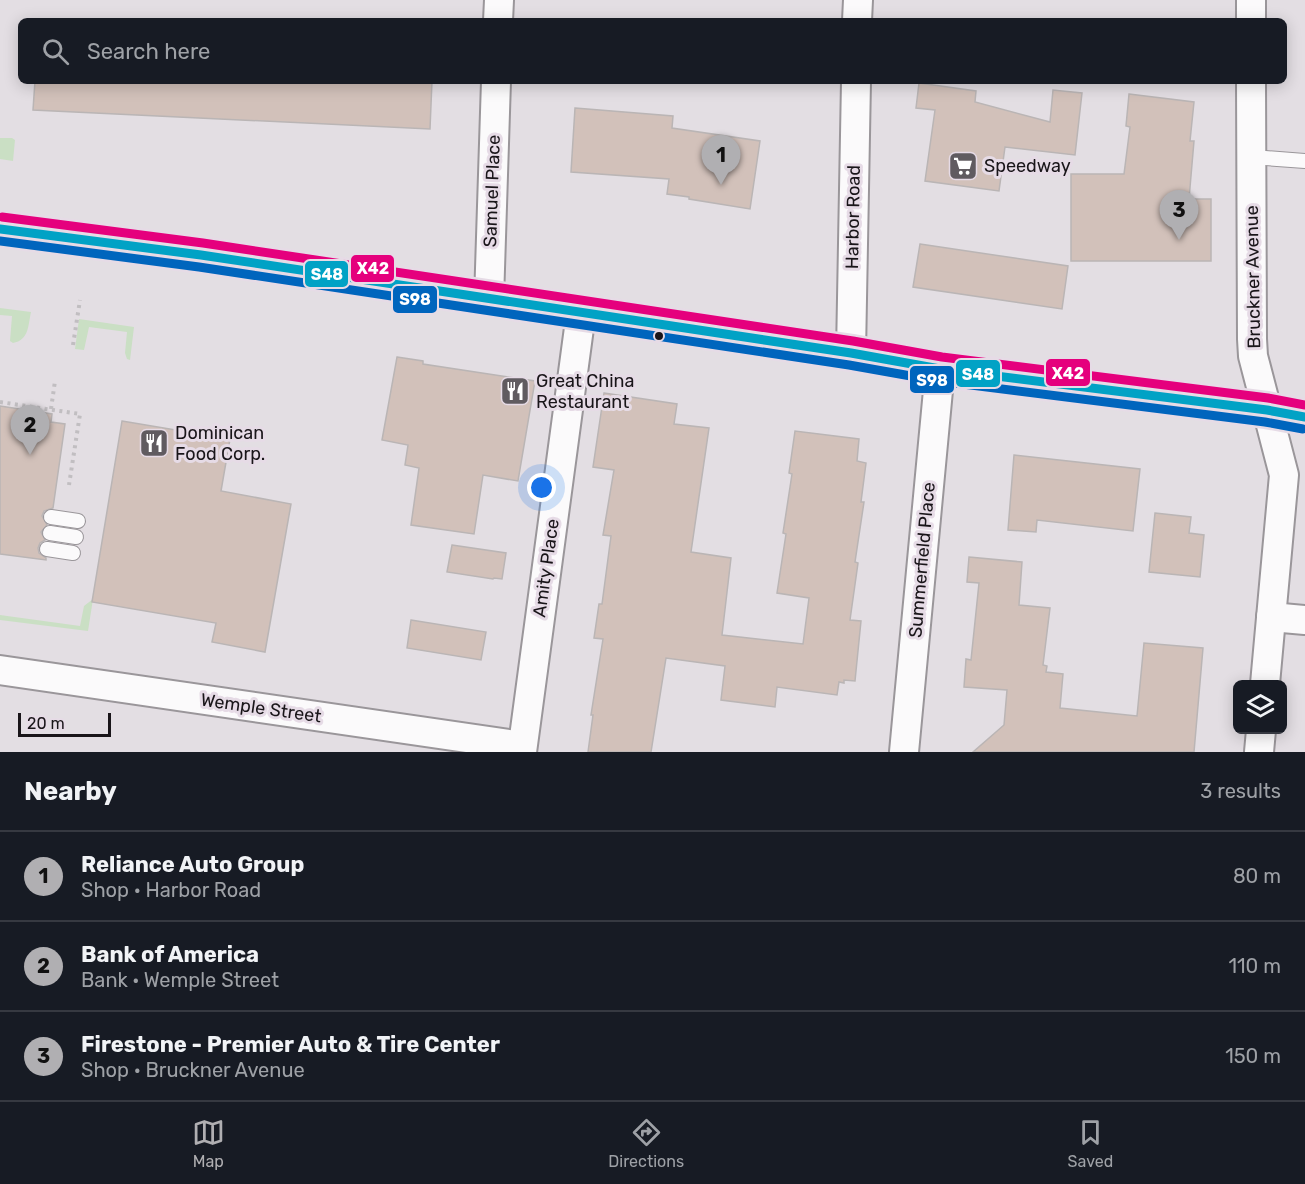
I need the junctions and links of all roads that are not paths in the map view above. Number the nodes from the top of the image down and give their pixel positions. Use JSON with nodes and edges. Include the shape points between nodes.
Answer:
{"nodes":[{"id":1,"x":499,"y":0,"type":"edge"},
{"id":2,"x":858,"y":0,"type":"edge"},
{"id":3,"x":1251,"y":0,"type":"edge"},
{"id":4,"x":498,"y":18,"type":"edge"},
{"id":5,"x":857,"y":18,"type":"edge"},
{"id":6,"x":1251,"y":18,"type":"edge"},
{"id":7,"x":496,"y":84,"type":"edge"},
{"id":8,"x":856,"y":84,"type":"edge"},
{"id":9,"x":1251,"y":84,"type":"edge"},
{"id":10,"x":1252,"y":157,"type":"junction"},
{"id":11,"x":1305,"y":161,"type":"edge"},
{"id":12,"x":0,"y":229,"type":"edge"},
{"id":13,"x":489,"y":300,"type":"junction"},
{"id":14,"x":581,"y":313,"type":"junction"},
{"id":15,"x":851,"y":353,"type":"junction"},
{"id":16,"x":940,"y":369,"type":"junction"},
{"id":17,"x":1267,"y":411,"type":"junction"},
{"id":18,"x":1305,"y":417,"type":"edge"},
{"id":19,"x":51,"y":517,"type":"dead end"},
{"id":20,"x":78,"y":521,"type":"dead end"},
{"id":21,"x":50,"y":533,"type":"dead end"},
{"id":22,"x":76,"y":537,"type":"dead end"},
{"id":23,"x":47,"y":549,"type":"dead end"},
{"id":24,"x":73,"y":553,"type":"dead end"},
{"id":25,"x":1271,"y":617,"type":"junction"},
{"id":26,"x":1305,"y":620,"type":"edge"},
{"id":27,"x":0,"y":670,"type":"edge"},
{"id":28,"x":1265,"y":680,"type":"edge"},
{"id":29,"x":1262,"y":734,"type":"edge"},
{"id":30,"x":522,"y":749,"type":"edge"},
{"id":31,"x":904,"y":752,"type":"edge"},
{"id":32,"x":1260,"y":752,"type":"edge"}],
"edges":[{"from":1,"to":4,"type":"street"},
{"from":2,"to":5,"type":"street"},
{"from":3,"to":6,"type":"street"},
{"from":7,"to":13,"type":"street","name":"Samuel Place"},
{"from":8,"to":15,"type":"street","name":"Harbor Road"},
{"from":9,"to":10,"type":"street","name":"Bruckner Avenue"},
{"from":10,"to":11,"type":"lane"},
{"from":10,"to":17,"type":"street","name":"Bruckner Avenue","via":[[1253,356]]},
{"from":12,"to":13,"type":"main road","via":[[201,255]]},
{"from":13,"to":14,"type":"main road"},
{"from":14,"to":15,"type":"main road"},
{"from":14,"to":30,"type":"street","name":"Amity Place"},
{"from":15,"to":16,"type":"main road"},
{"from":16,"to":17,"type":"main road"},
{"from":16,"to":31,"type":"street","name":"Summerfield Place"},
{"from":17,"to":18,"type":"main road"},
{"from":17,"to":25,"type":"street","name":"Bruckner Avenue","via":[[1284,475]]},
{"from":19,"to":20,"type":"lane"},
{"from":21,"to":22,"type":"lane"},
{"from":23,"to":24,"type":"lane"},
{"from":25,"to":26,"type":"street"},
{"from":25,"to":28,"type":"street","name":"Bruckner Avenue"},
{"from":27,"to":30,"type":"street","name":"Wemple Street"},
{"from":29,"to":32,"type":"street"}]}
